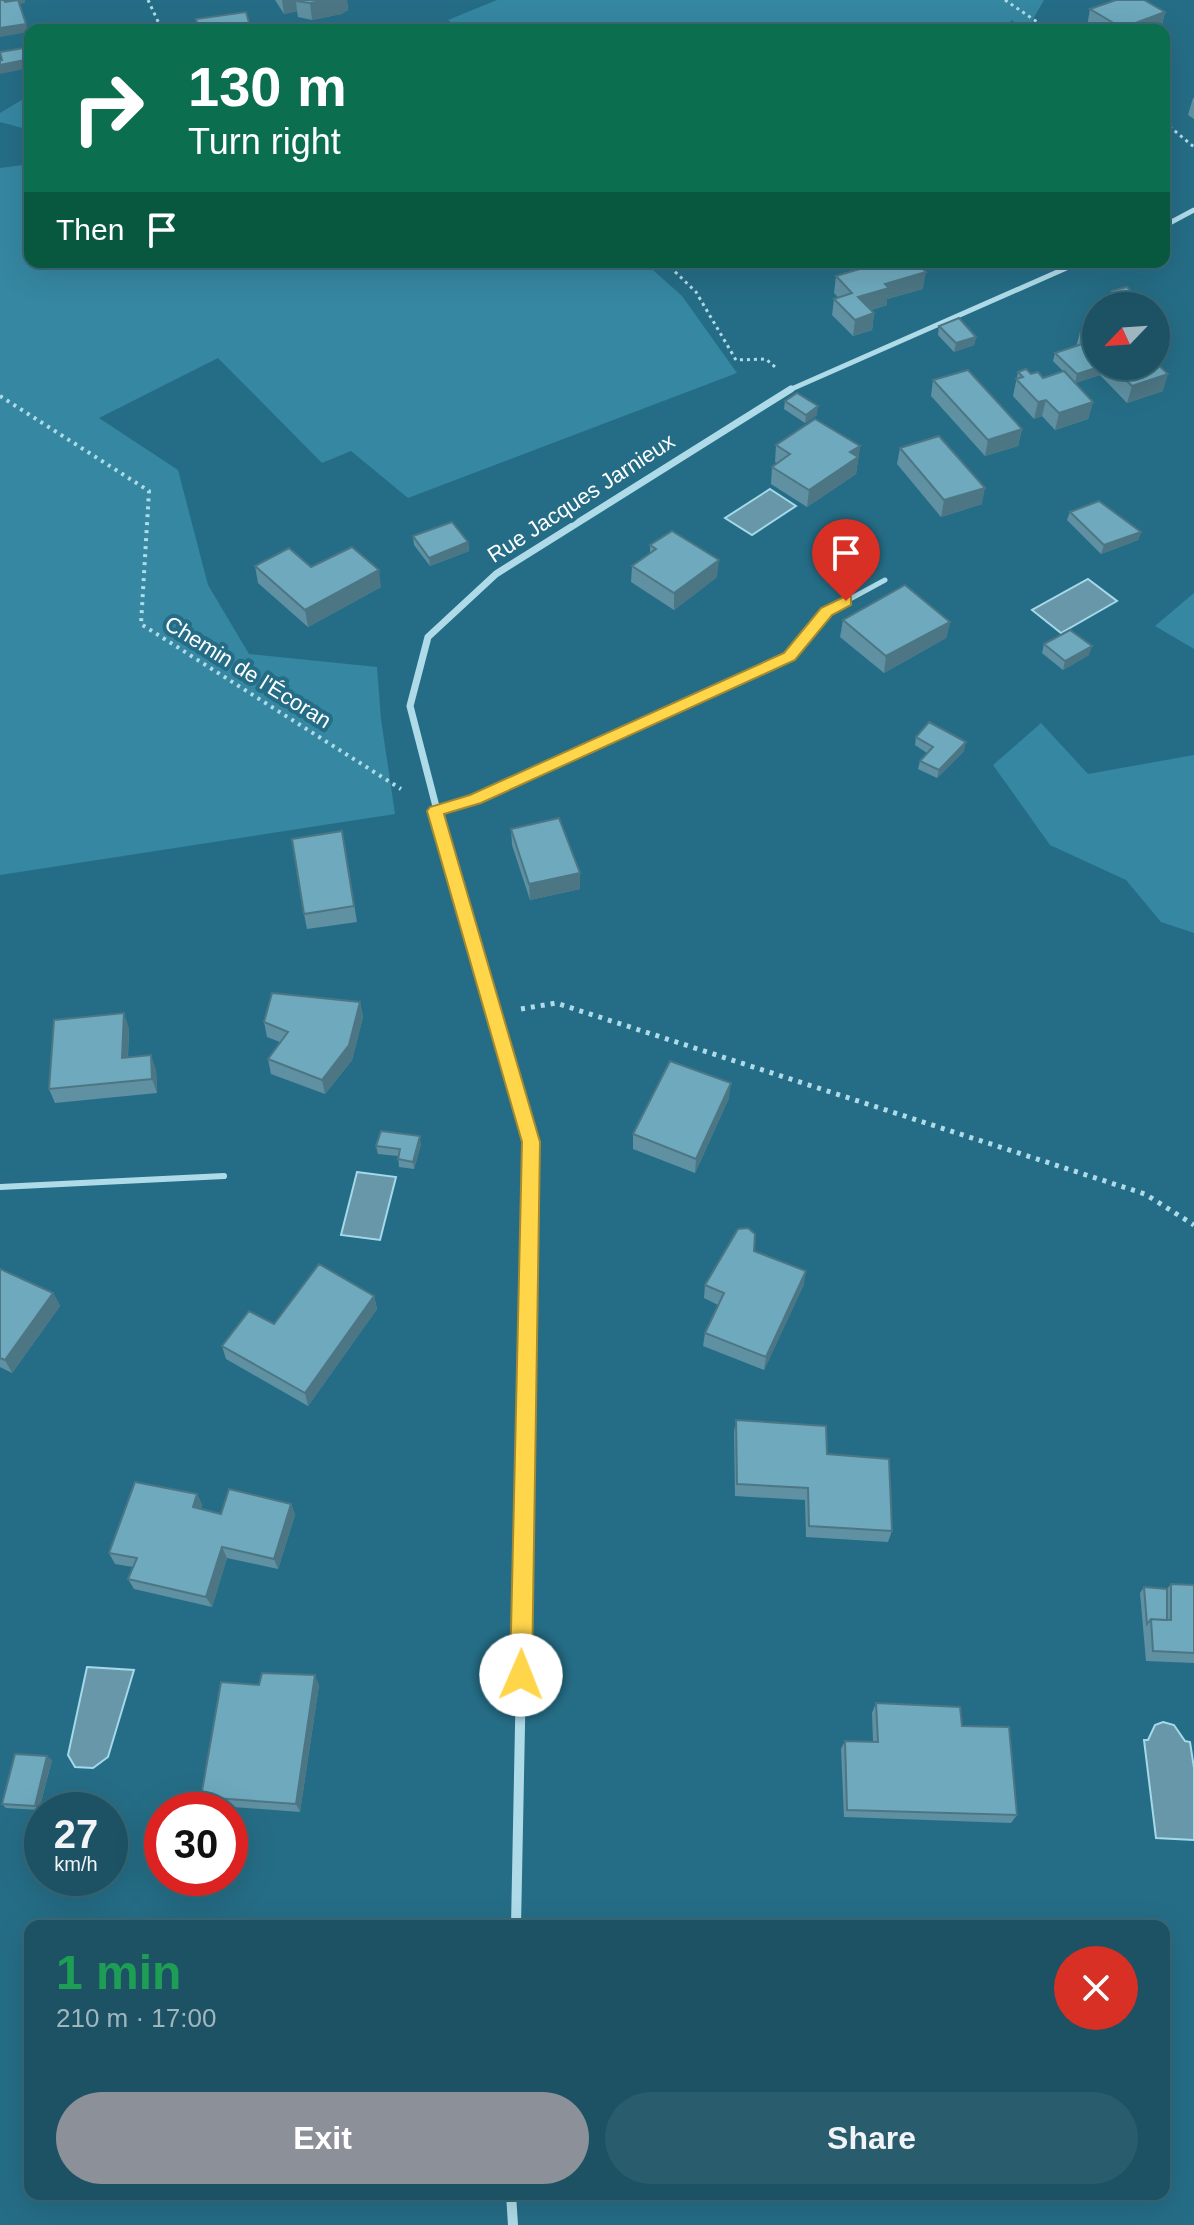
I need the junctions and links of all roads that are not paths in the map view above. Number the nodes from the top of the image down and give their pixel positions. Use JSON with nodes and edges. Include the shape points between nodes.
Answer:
{"nodes":[{"id":1,"x":1194,"y":210,"type":"edge"},
{"id":2,"x":1170,"y":223,"type":"edge"},
{"id":3,"x":1066,"y":268,"type":"edge"},
{"id":4,"x":885,"y":580,"type":"dead end"},
{"id":5,"x":435,"y":811,"type":"junction"},
{"id":6,"x":224,"y":1176,"type":"dead end"},
{"id":7,"x":0,"y":1187,"type":"edge"},
{"id":8,"x":516,"y":1920,"type":"edge"},
{"id":9,"x":511,"y":2200,"type":"edge"},
{"id":10,"x":513,"y":2225,"type":"edge"}],
"edges":[{"from":1,"to":2,"type":"street"},
{"from":3,"to":5,"type":"street","name":"Rue Jacques Jarnieux","via":[[797,385],[496,574],[428,637],[410,706]]},
{"from":4,"to":5,"type":"lane","via":[[826,612],[789,657],[475,799]]},
{"from":5,"to":8,"type":"street","name":"Rue Jacques Jarnieux","via":[[531,1142]]},
{"from":6,"to":7,"type":"lane"},
{"from":9,"to":10,"type":"street"}]}
